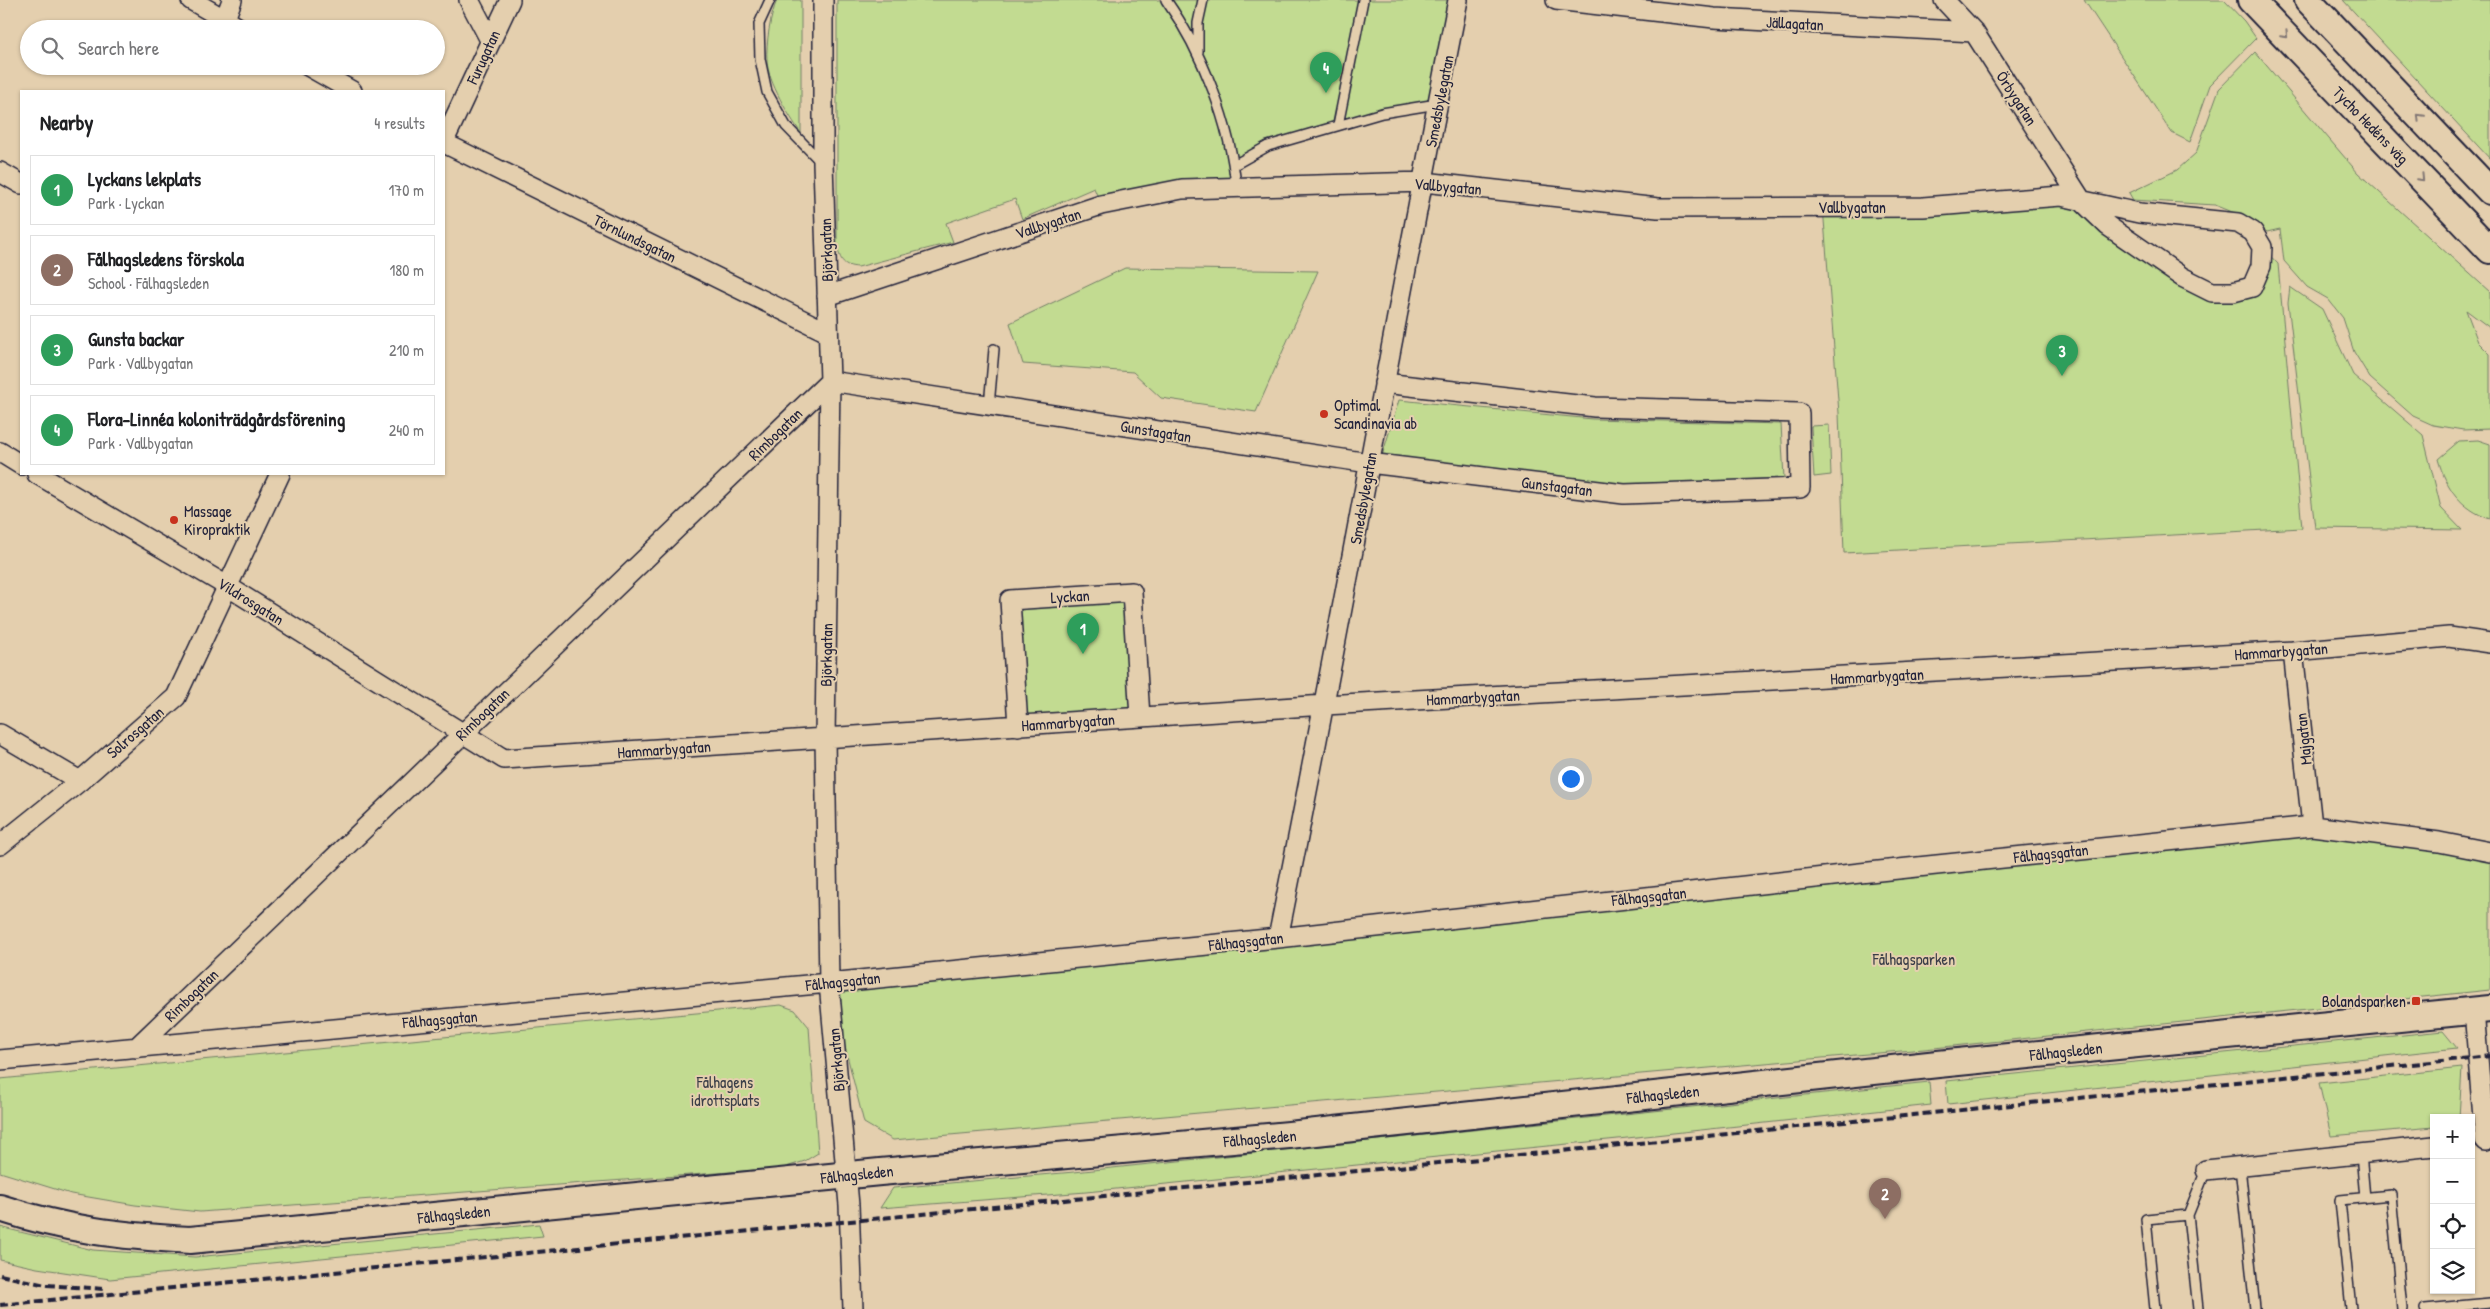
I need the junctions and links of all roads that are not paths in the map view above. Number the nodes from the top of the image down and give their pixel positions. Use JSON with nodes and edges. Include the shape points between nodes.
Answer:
{"nodes":[{"id":1,"x":191,"y":0,"type":"edge"},
{"id":2,"x":232,"y":0,"type":"edge"},
{"id":3,"x":469,"y":0,"type":"edge"},
{"id":4,"x":510,"y":0,"type":"edge"},
{"id":5,"x":770,"y":0,"type":"edge"},
{"id":6,"x":823,"y":0,"type":"edge"},
{"id":7,"x":1166,"y":0,"type":"edge"},
{"id":8,"x":1203,"y":0,"type":"edge"},
{"id":9,"x":1363,"y":0,"type":"edge"},
{"id":10,"x":1458,"y":0,"type":"edge"},
{"id":11,"x":1556,"y":0,"type":"edge"},
{"id":12,"x":1944,"y":0,"type":"edge"},
{"id":13,"x":2251,"y":0,"type":"edge"},
{"id":14,"x":2308,"y":0,"type":"edge"},
{"id":15,"x":225,"y":19,"type":"joint"},
{"id":16,"x":1974,"y":32,"type":"junction"},
{"id":17,"x":490,"y":40,"type":"junction"},
{"id":18,"x":1198,"y":55,"type":"junction"},
{"id":19,"x":324,"y":75,"type":"edge"},
{"id":20,"x":350,"y":90,"type":"edge"},
{"id":21,"x":1437,"y":104,"type":"junction"},
{"id":22,"x":1338,"y":126,"type":"junction"},
{"id":23,"x":445,"y":140,"type":"edge"},
{"id":24,"x":445,"y":142,"type":"edge"},
{"id":25,"x":823,"y":163,"type":"junction"},
{"id":26,"x":1234,"y":165,"type":"junction"},
{"id":27,"x":0,"y":172,"type":"edge"},
{"id":28,"x":1424,"y":182,"type":"junction"},
{"id":29,"x":20,"y":183,"type":"edge"},
{"id":30,"x":1236,"y":187,"type":"junction"},
{"id":31,"x":2490,"y":191,"type":"edge"},
{"id":32,"x":2082,"y":201,"type":"junction"},
{"id":33,"x":2490,"y":250,"type":"edge"},
{"id":34,"x":827,"y":296,"type":"junction"},
{"id":35,"x":827,"y":332,"type":"junction"},
{"id":36,"x":994,"y":349,"type":"dead end"},
{"id":37,"x":830,"y":382,"type":"junction"},
{"id":38,"x":1384,"y":383,"type":"junction"},
{"id":39,"x":989,"y":406,"type":"junction"},
{"id":40,"x":0,"y":452,"type":"edge"},
{"id":41,"x":1369,"y":463,"type":"junction"},
{"id":42,"x":20,"y":464,"type":"edge"},
{"id":43,"x":39,"y":475,"type":"edge"},
{"id":44,"x":280,"y":475,"type":"edge"},
{"id":45,"x":227,"y":586,"type":"junction"},
{"id":46,"x":2490,"y":643,"type":"edge"},
{"id":47,"x":2293,"y":651,"type":"junction"},
{"id":48,"x":1325,"y":705,"type":"junction"},
{"id":49,"x":1140,"y":717,"type":"junction"},
{"id":50,"x":1018,"y":726,"type":"junction"},
{"id":51,"x":462,"y":732,"type":"junction"},
{"id":52,"x":0,"y":734,"type":"edge"},
{"id":53,"x":825,"y":738,"type":"junction"},
{"id":54,"x":80,"y":781,"type":"junction"},
{"id":55,"x":2312,"y":826,"type":"junction"},
{"id":56,"x":0,"y":845,"type":"edge"},
{"id":57,"x":2490,"y":852,"type":"edge"},
{"id":58,"x":1278,"y":938,"type":"junction"},
{"id":59,"x":829,"y":983,"type":"junction"},
{"id":60,"x":2482,"y":1010,"type":"edge"},
{"id":61,"x":136,"y":1048,"type":"junction"},
{"id":62,"x":0,"y":1060,"type":"edge"},
{"id":63,"x":2482,"y":1141,"type":"edge"},
{"id":64,"x":2430,"y":1146,"type":"edge"},
{"id":65,"x":2361,"y":1154,"type":"junction"},
{"id":66,"x":2240,"y":1167,"type":"junction"},
{"id":67,"x":2206,"y":1170,"type":"joint"},
{"id":68,"x":846,"y":1176,"type":"junction"},
{"id":69,"x":2365,"y":1198,"type":"junction"},
{"id":70,"x":0,"y":1204,"type":"edge"},
{"id":71,"x":0,"y":1208,"type":"edge"},
{"id":72,"x":2188,"y":1215,"type":"junction"},
{"id":73,"x":46,"y":1223,"type":"junction"},
{"id":74,"x":2490,"y":1303,"type":"edge"},
{"id":75,"x":853,"y":1309,"type":"edge"},
{"id":76,"x":2154,"y":1309,"type":"edge"},
{"id":77,"x":2198,"y":1309,"type":"edge"},
{"id":78,"x":2255,"y":1309,"type":"edge"},
{"id":79,"x":2351,"y":1309,"type":"edge"},
{"id":80,"x":2402,"y":1309,"type":"edge"},
{"id":81,"x":2425,"y":1309,"type":"edge"}],
"edges":[{"from":1,"to":15,"type":"street"},
{"from":2,"to":15,"type":"street"},
{"from":3,"to":17,"type":"street"},
{"from":4,"to":17,"type":"street","name":"Furugatan"},
{"from":5,"to":25,"type":"lane","via":[[759,24],[760,59],[767,92],[786,126]]},
{"from":6,"to":25,"type":"street","name":"Björkgatan"},
{"from":7,"to":18,"type":"lane","via":[[1183,24]]},
{"from":8,"to":18,"type":"lane","via":[[1198,23]]},
{"from":9,"to":22,"type":"lane"},
{"from":10,"to":21,"type":"street","name":"Smedsbylegatan"},
{"from":11,"to":16,"type":"street","name":"Jällagatan","via":[[1714,18]]},
{"from":12,"to":16,"type":"street","name":"Örbygatan"},
{"from":13,"to":33,"type":"main road","name":"Tycho Hedéns väg","one_way":true},
{"from":31,"to":14,"type":"main road","one_way":true},
{"from":16,"to":32,"type":"street","name":"Örbygatan"},
{"from":17,"to":23,"type":"street","name":"Furugatan"},
{"from":18,"to":26,"type":"lane","via":[[1210,81]]},
{"from":19,"to":20,"type":"street"},
{"from":21,"to":22,"type":"lane","via":[[1382,113]]},
{"from":21,"to":28,"type":"street","name":"Smedsbylegatan"},
{"from":22,"to":26,"type":"lane","via":[[1268,146]]},
{"from":24,"to":35,"type":"street","name":"Törnlundsgatan"},
{"from":25,"to":34,"type":"street","name":"Björkgatan"},
{"from":26,"to":30,"type":"lane"},
{"from":27,"to":29,"type":"street"},
{"from":28,"to":30,"type":"street","name":"Vallbygatan"},
{"from":28,"to":32,"type":"street","name":"Vallbygatan","via":[[1658,208],[1923,206],[2061,196]]},
{"from":28,"to":38,"type":"street","name":"Smedsbylegatan"},
{"from":30,"to":34,"type":"street","name":"Vallbygatan","via":[[1182,188],[1101,205]]},
{"from":32,"to":32,"type":"street","name":"Vallbygatan","via":[[2139,213],[2238,223],[2253,232],[2262,246],[2258,278],[2252,287],[2233,292],[2212,292],[2182,277],[2108,226]]},
{"from":34,"to":35,"type":"street","name":"Björkgatan"},
{"from":35,"to":37,"type":"street","name":"Björkgatan"},
{"from":36,"to":39,"type":"lane"},
{"from":37,"to":39,"type":"street","name":"Gunstagatan"},
{"from":37,"to":51,"type":"street","name":"Rimbogatan"},
{"from":37,"to":53,"type":"street","name":"Björkgatan"},
{"from":38,"to":41,"type":"street","name":"Smedsbylegatan"},
{"from":38,"to":41,"type":"street","name":"Gunstagatan","via":[[1595,407],[1799,413],[1800,488],[1624,494]]},
{"from":39,"to":41,"type":"street","name":"Gunstagatan"},
{"from":40,"to":42,"type":"street"},
{"from":41,"to":48,"type":"street","name":"Smedsbylegatan"},
{"from":43,"to":45,"type":"street","name":"Vildrosgatan"},
{"from":44,"to":45,"type":"street"},
{"from":45,"to":51,"type":"street","name":"Vildrosgatan"},
{"from":45,"to":54,"type":"street","name":"Solrosgatan","via":[[176,697]]},
{"from":46,"to":47,"type":"street","name":"Hammarbygatan","via":[[2449,638]]},
{"from":47,"to":48,"type":"street","name":"Hammarbygatan"},
{"from":47,"to":55,"type":"street","name":"Majgatan"},
{"from":48,"to":49,"type":"street","name":"Hammarbygatan"},
{"from":48,"to":58,"type":"street","name":"Smedsbylegatan"},
{"from":49,"to":50,"type":"street","name":"Hammarbygatan"},
{"from":49,"to":50,"type":"street","name":"Lyckan","via":[[1132,592],[1010,600]]},
{"from":50,"to":53,"type":"street","name":"Hammarbygatan"},
{"from":51,"to":53,"type":"street","name":"Hammarbygatan","via":[[504,758]]},
{"from":51,"to":61,"type":"street","name":"Rimbogatan"},
{"from":52,"to":54,"type":"street"},
{"from":53,"to":59,"type":"street","name":"Björkgatan"},
{"from":54,"to":56,"type":"street","name":"Solrosgatan"},
{"from":55,"to":57,"type":"street","name":"Fålhagsgatan","via":[[2439,842]]},
{"from":55,"to":58,"type":"street","name":"Fålhagsgatan"},
{"from":58,"to":59,"type":"street","name":"Fålhagsgatan"},
{"from":59,"to":61,"type":"street","name":"Fålhagsgatan"},
{"from":59,"to":68,"type":"street","name":"Björkgatan"},
{"from":60,"to":63,"type":"street","name":"Fålhagsleden"},
{"from":60,"to":68,"type":"main road","name":"Fålhagsleden","via":[[1938,1064],[1288,1135]]},
{"from":61,"to":62,"type":"street","name":"Fålhagsgatan"},
{"from":64,"to":65,"type":"street"},
{"from":65,"to":66,"type":"street"},
{"from":65,"to":69,"type":"lane"},
{"from":66,"to":67,"type":"street"},
{"from":66,"to":78,"type":"lane"},
{"from":67,"to":72,"type":"lane"},
{"from":68,"to":73,"type":"main road","name":"Fålhagsleden","via":[[190,1240],[126,1237]]},
{"from":68,"to":75,"type":"street","name":"Björkgatan"},
{"from":69,"to":79,"type":"lane","via":[[2340,1200]]},
{"from":69,"to":80,"type":"lane","via":[[2391,1195]]},
{"from":70,"to":73,"type":"main road","name":"Fålhagsleden"},
{"from":71,"to":73,"type":"main road","name":"Fålhagsleden"},
{"from":72,"to":76,"type":"lane","via":[[2146,1219]]},
{"from":72,"to":77,"type":"lane"},
{"from":74,"to":81,"type":"lane"}]}
